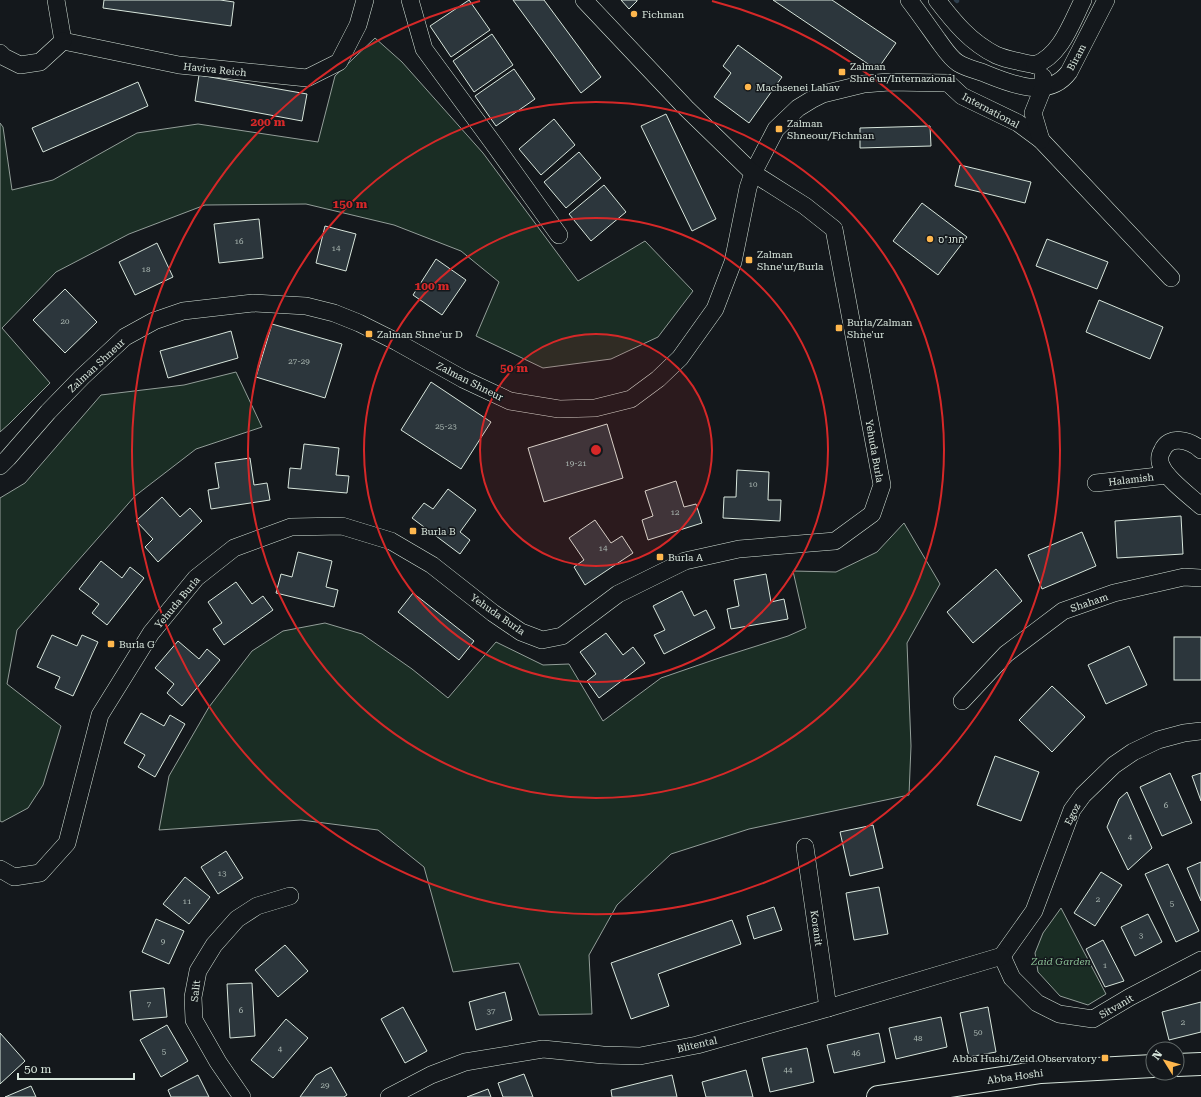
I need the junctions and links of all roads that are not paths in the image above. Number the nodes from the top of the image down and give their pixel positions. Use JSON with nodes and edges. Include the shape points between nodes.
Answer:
{"nodes":[{"id":1,"x":56,"y":0,"type":"edge"},
{"id":2,"x":365,"y":0,"type":"edge"},
{"id":3,"x":410,"y":0,"type":"edge"},
{"id":4,"x":584,"y":0,"type":"edge"},
{"id":5,"x":909,"y":0,"type":"edge"},
{"id":6,"x":937,"y":0,"type":"edge"},
{"id":7,"x":1083,"y":0,"type":"edge"},
{"id":8,"x":1106,"y":0,"type":"edge"},
{"id":9,"x":63,"y":41,"type":"junction"},
{"id":10,"x":0,"y":53,"type":"edge"},
{"id":11,"x":997,"y":55,"type":"junction"},
{"id":12,"x":958,"y":63,"type":"junction"},
{"id":13,"x":1035,"y":65,"type":"junction"},
{"id":14,"x":948,"y":83,"type":"junction"},
{"id":15,"x":1044,"y":88,"type":"junction"},
{"id":16,"x":1033,"y":113,"type":"junction"},
{"id":17,"x":1018,"y":123,"type":"junction"},
{"id":18,"x":1041,"y":140,"type":"junction"},
{"id":19,"x":753,"y":173,"type":"junction"},
{"id":20,"x":559,"y":235,"type":"dead end"},
{"id":21,"x":1171,"y":278,"type":"dead end"},
{"id":22,"x":1201,"y":450,"type":"edge"},
{"id":23,"x":0,"y":466,"type":"edge"},
{"id":24,"x":1167,"y":475,"type":"junction"},
{"id":25,"x":1096,"y":483,"type":"dead end"},
{"id":26,"x":1201,"y":506,"type":"edge"},
{"id":27,"x":1201,"y":578,"type":"edge"},
{"id":28,"x":962,"y":701,"type":"dead end"},
{"id":29,"x":1201,"y":731,"type":"edge"},
{"id":30,"x":805,"y":847,"type":"dead end"},
{"id":31,"x":7,"y":873,"type":"edge"},
{"id":32,"x":290,"y":896,"type":"dead end"},
{"id":33,"x":1002,"y":956,"type":"junction"},
{"id":34,"x":1201,"y":960,"type":"edge"},
{"id":35,"x":828,"y":1008,"type":"junction"},
{"id":36,"x":1201,"y":1064,"type":"edge"},
{"id":37,"x":1185,"y":1065,"type":"edge"},
{"id":38,"x":1145,"y":1066,"type":"edge"},
{"id":39,"x":242,"y":1097,"type":"edge"},
{"id":40,"x":389,"y":1097,"type":"edge"},
{"id":41,"x":878,"y":1097,"type":"edge"}],
"edges":[{"from":1,"to":9,"type":"street"},
{"from":2,"to":9,"type":"street","name":"Haviva Reich","via":[[358,25],[339,62],[306,78],[179,65]]},
{"from":3,"to":20,"type":"street","via":[[424,49]]},
{"from":4,"to":19,"type":"street","via":[[686,108]]},
{"from":5,"to":12,"type":"street","via":[[949,55]]},
{"from":6,"to":11,"type":"street","via":[[965,33],[976,43]]},
{"from":7,"to":13,"type":"street","name":"Biram","via":[[1062,41],[1044,62]]},
{"from":8,"to":15,"type":"street","name":"Biram","via":[[1069,72],[1058,83]]},
{"from":9,"to":10,"type":"street","via":[[40,62],[20,65]]},
{"from":11,"to":12,"type":"street"},
{"from":11,"to":13,"type":"street"},
{"from":12,"to":14,"type":"street","via":[[953,68]]},
{"from":12,"to":15,"type":"street","via":[[1013,84]]},
{"from":13,"to":15,"type":"street","via":[[1042,75]]},
{"from":14,"to":17,"type":"street","name":"International","via":[[962,96]]},
{"from":14,"to":19,"type":"street","name":"Zalman Shneur","via":[[864,84],[823,94],[798,108],[776,129]]},
{"from":15,"to":16,"type":"street","name":"International"},
{"from":16,"to":17,"type":"street","via":[[1024,122]]},
{"from":16,"to":18,"type":"street","name":"International"},
{"from":17,"to":18,"type":"street","name":"International"},
{"from":18,"to":21,"type":"street","name":"International"},
{"from":19,"to":23,"type":"street","name":"Zalman Shneur","via":[[733,262],[715,309],[680,358],[631,399],[595,408],[559,409],[510,400],[463,379],[398,342],[334,313],[306,306],[253,303],[183,311],[154,321],[126,337],[82,377]]},
{"from":19,"to":31,"type":"street","name":"Yehuda Burla","via":[[805,206],[834,229],[882,485],[872,514],[835,541],[739,549],[685,561],[618,594],[562,636],[542,640],[521,632],[432,565],[391,541],[349,528],[291,527],[234,548],[196,578],[151,633],[100,715],[67,842],[40,873]]},
{"from":22,"to":24,"type":"street","name":"Halamish","via":[[1186,441],[1169,442],[1161,453],[1160,460]]},
{"from":24,"to":25,"type":"street","name":"Halamish"},
{"from":24,"to":26,"type":"street","name":"Halamish"},
{"from":27,"to":28,"type":"street","name":"Shaham","via":[[1184,577],[1114,593],[1063,611],[1006,654]]},
{"from":29,"to":33,"type":"street","name":"Egoz","via":[[1158,740],[1133,752],[1114,765],[1083,795],[1072,810],[1034,911]]},
{"from":30,"to":35,"type":"street","name":"Koranit"},
{"from":32,"to":39,"type":"street","name":"Salit","via":[[256,906],[237,919],[214,945],[198,971],[193,997],[194,1020]]},
{"from":33,"to":34,"type":"street","name":"Sitvanit","via":[[1012,978],[1037,1003],[1059,1014],[1093,1019]]},
{"from":33,"to":35,"type":"street","name":"Blitental"},
{"from":35,"to":40,"type":"street","name":"Blitental","via":[[697,1046],[640,1056],[543,1049],[465,1062],[431,1075]]},
{"from":36,"to":37,"type":"main road"},
{"from":38,"to":41,"type":"main road","name":"Abba Hoshi","via":[[1041,1072]]}]}
